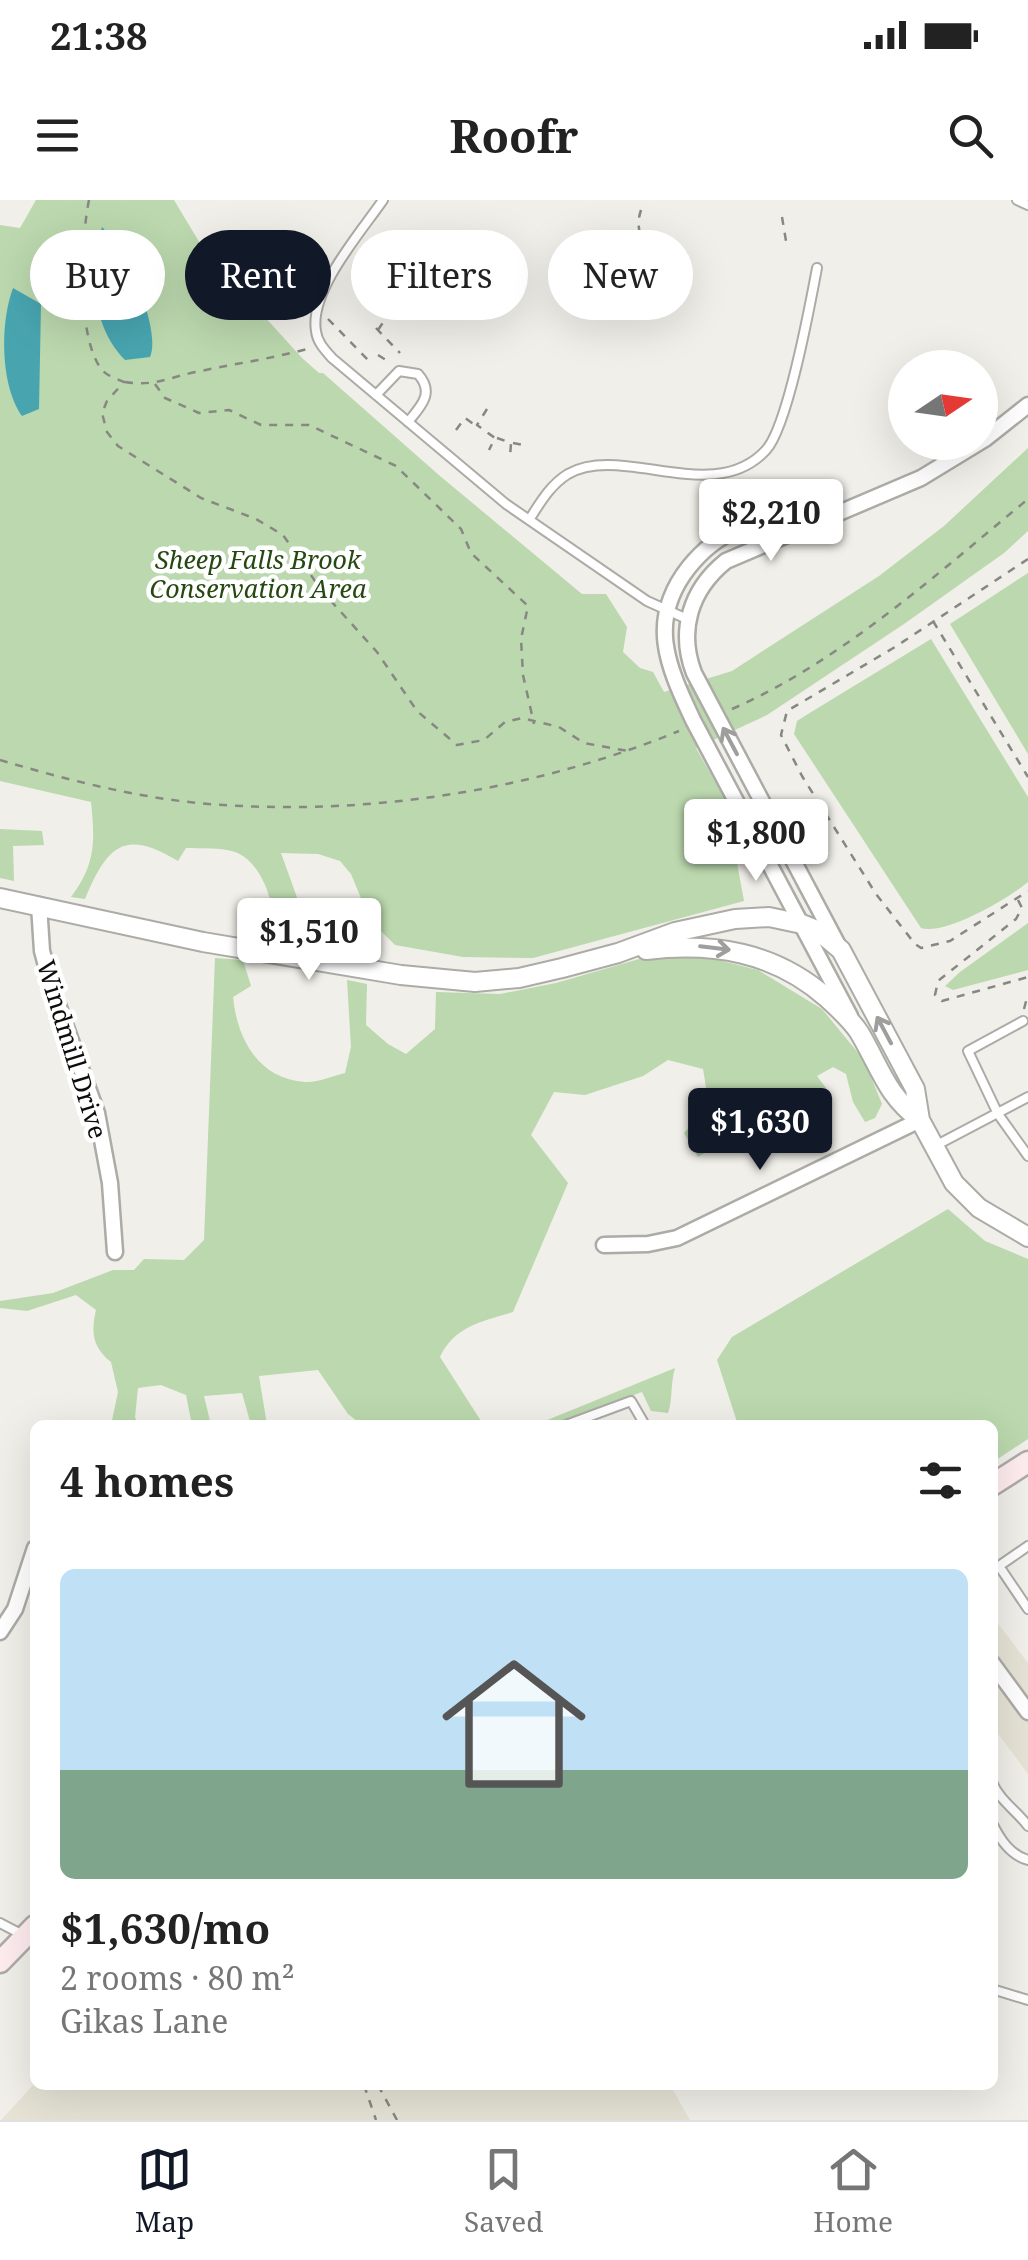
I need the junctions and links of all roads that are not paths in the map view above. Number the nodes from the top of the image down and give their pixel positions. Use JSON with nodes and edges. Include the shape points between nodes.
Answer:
{"nodes":[{"id":1,"x":383,"y":200,"type":"edge"},
{"id":2,"x":1017,"y":200,"type":"edge"},
{"id":3,"x":1028,"y":205,"type":"edge"},
{"id":4,"x":817,"y":268,"type":"dead end"},
{"id":5,"x":376,"y":395,"type":"junction"},
{"id":6,"x":1028,"y":405,"type":"edge"},
{"id":7,"x":408,"y":422,"type":"junction"},
{"id":8,"x":848,"y":508,"type":"junction"},
{"id":9,"x":528,"y":520,"type":"junction"},
{"id":10,"x":666,"y":610,"type":"junction"},
{"id":11,"x":687,"y":619,"type":"junction"},
{"id":12,"x":0,"y":898,"type":"edge"},
{"id":13,"x":38,"y":905,"type":"junction"},
{"id":14,"x":802,"y":924,"type":"junction"},
{"id":15,"x":841,"y":950,"type":"junction"},
{"id":16,"x":618,"y":953,"type":"junction"},
{"id":17,"x":1023,"y":1020,"type":"road end"},
{"id":18,"x":857,"y":1028,"type":"junction"},
{"id":19,"x":1028,"y":1097,"type":"edge"},
{"id":20,"x":998,"y":1114,"type":"junction"},
{"id":21,"x":920,"y":1120,"type":"junction"},
{"id":22,"x":933,"y":1147,"type":"junction"},
{"id":23,"x":1028,"y":1156,"type":"edge"},
{"id":24,"x":1028,"y":1237,"type":"edge"},
{"id":25,"x":604,"y":1245,"type":"dead end"},
{"id":26,"x":115,"y":1252,"type":"dead end"},
{"id":27,"x":580,"y":1420,"type":"edge"},
{"id":28,"x":642,"y":1420,"type":"edge"},
{"id":29,"x":1028,"y":1462,"type":"edge"},
{"id":30,"x":998,"y":1481,"type":"edge"},
{"id":31,"x":1028,"y":1546,"type":"edge"},
{"id":32,"x":30,"y":1563,"type":"edge"},
{"id":33,"x":1028,"y":1610,"type":"edge"},
{"id":34,"x":0,"y":1632,"type":"edge"},
{"id":35,"x":998,"y":1671,"type":"edge"},
{"id":36,"x":1028,"y":1712,"type":"edge"},
{"id":37,"x":998,"y":1794,"type":"edge"},
{"id":38,"x":1000,"y":1798,"type":"junction"},
{"id":39,"x":998,"y":1800,"type":"edge"},
{"id":40,"x":1028,"y":1826,"type":"edge"},
{"id":41,"x":998,"y":1835,"type":"edge"},
{"id":42,"x":1028,"y":1860,"type":"edge"},
{"id":43,"x":0,"y":1924,"type":"edge"},
{"id":44,"x":30,"y":1932,"type":"edge"},
{"id":45,"x":0,"y":1962,"type":"edge"},
{"id":46,"x":998,"y":1991,"type":"edge"},
{"id":47,"x":1028,"y":2000,"type":"edge"}],
"edges":[{"from":1,"to":5,"type":"lane","via":[[320,298],[316,331],[321,345]]},
{"from":2,"to":3,"type":"lane"},
{"from":4,"to":9,"type":"lane","via":[[783,420],[767,450],[731,472],[592,466],[550,488]]},
{"from":5,"to":7,"type":"lane"},
{"from":5,"to":7,"type":"lane","via":[[392,374],[418,374],[426,398]]},
{"from":6,"to":8,"type":"street","via":[[942,467]]},
{"from":7,"to":9,"type":"lane"},
{"from":8,"to":10,"type":"street","via":[[735,530],[695,560]]},
{"from":8,"to":11,"type":"street","via":[[726,561],[702,586]]},
{"from":9,"to":10,"type":"lane"},
{"from":10,"to":11,"type":"lane"},
{"from":10,"to":14,"type":"street","via":[[670,664],[695,724]]},
{"from":15,"to":11,"type":"street","one_way":true,"via":[[690,662]]},
{"from":12,"to":13,"type":"street"},
{"from":13,"to":16,"type":"street","via":[[202,942],[448,980],[519,978]]},
{"from":13,"to":26,"type":"street","name":"Windmill Drive","via":[[49,978],[97,1113]]},
{"from":14,"to":15,"type":"street"},
{"from":14,"to":16,"type":"street","via":[[735,919]]},
{"from":14,"to":18,"type":"street"},
{"from":21,"to":15,"type":"street","one_way":true,"via":[[914,1089]]},
{"from":16,"to":18,"type":"street","one_way":true,"via":[[694,946],[762,958],[806,982]]},
{"from":17,"to":20,"type":"lane","via":[[968,1051]]},
{"from":18,"to":21,"type":"street","via":[[898,1104]]},
{"from":19,"to":20,"type":"lane"},
{"from":20,"to":22,"type":"lane"},
{"from":20,"to":23,"type":"lane"},
{"from":21,"to":22,"type":"street"},
{"from":21,"to":25,"type":"street","via":[[677,1238]]},
{"from":22,"to":24,"type":"street","via":[[966,1196]]},
{"from":27,"to":28,"type":"lane","via":[[631,1401]]},
{"from":29,"to":30,"type":"main road"},
{"from":31,"to":33,"type":"lane","via":[[999,1566]]},
{"from":32,"to":34,"type":"street"},
{"from":35,"to":36,"type":"street"},
{"from":37,"to":38,"type":"lane"},
{"from":38,"to":39,"type":"lane"},
{"from":38,"to":40,"type":"lane"},
{"from":41,"to":42,"type":"lane"},
{"from":43,"to":44,"type":"lane"},
{"from":44,"to":45,"type":"main road"},
{"from":46,"to":47,"type":"lane"}]}
